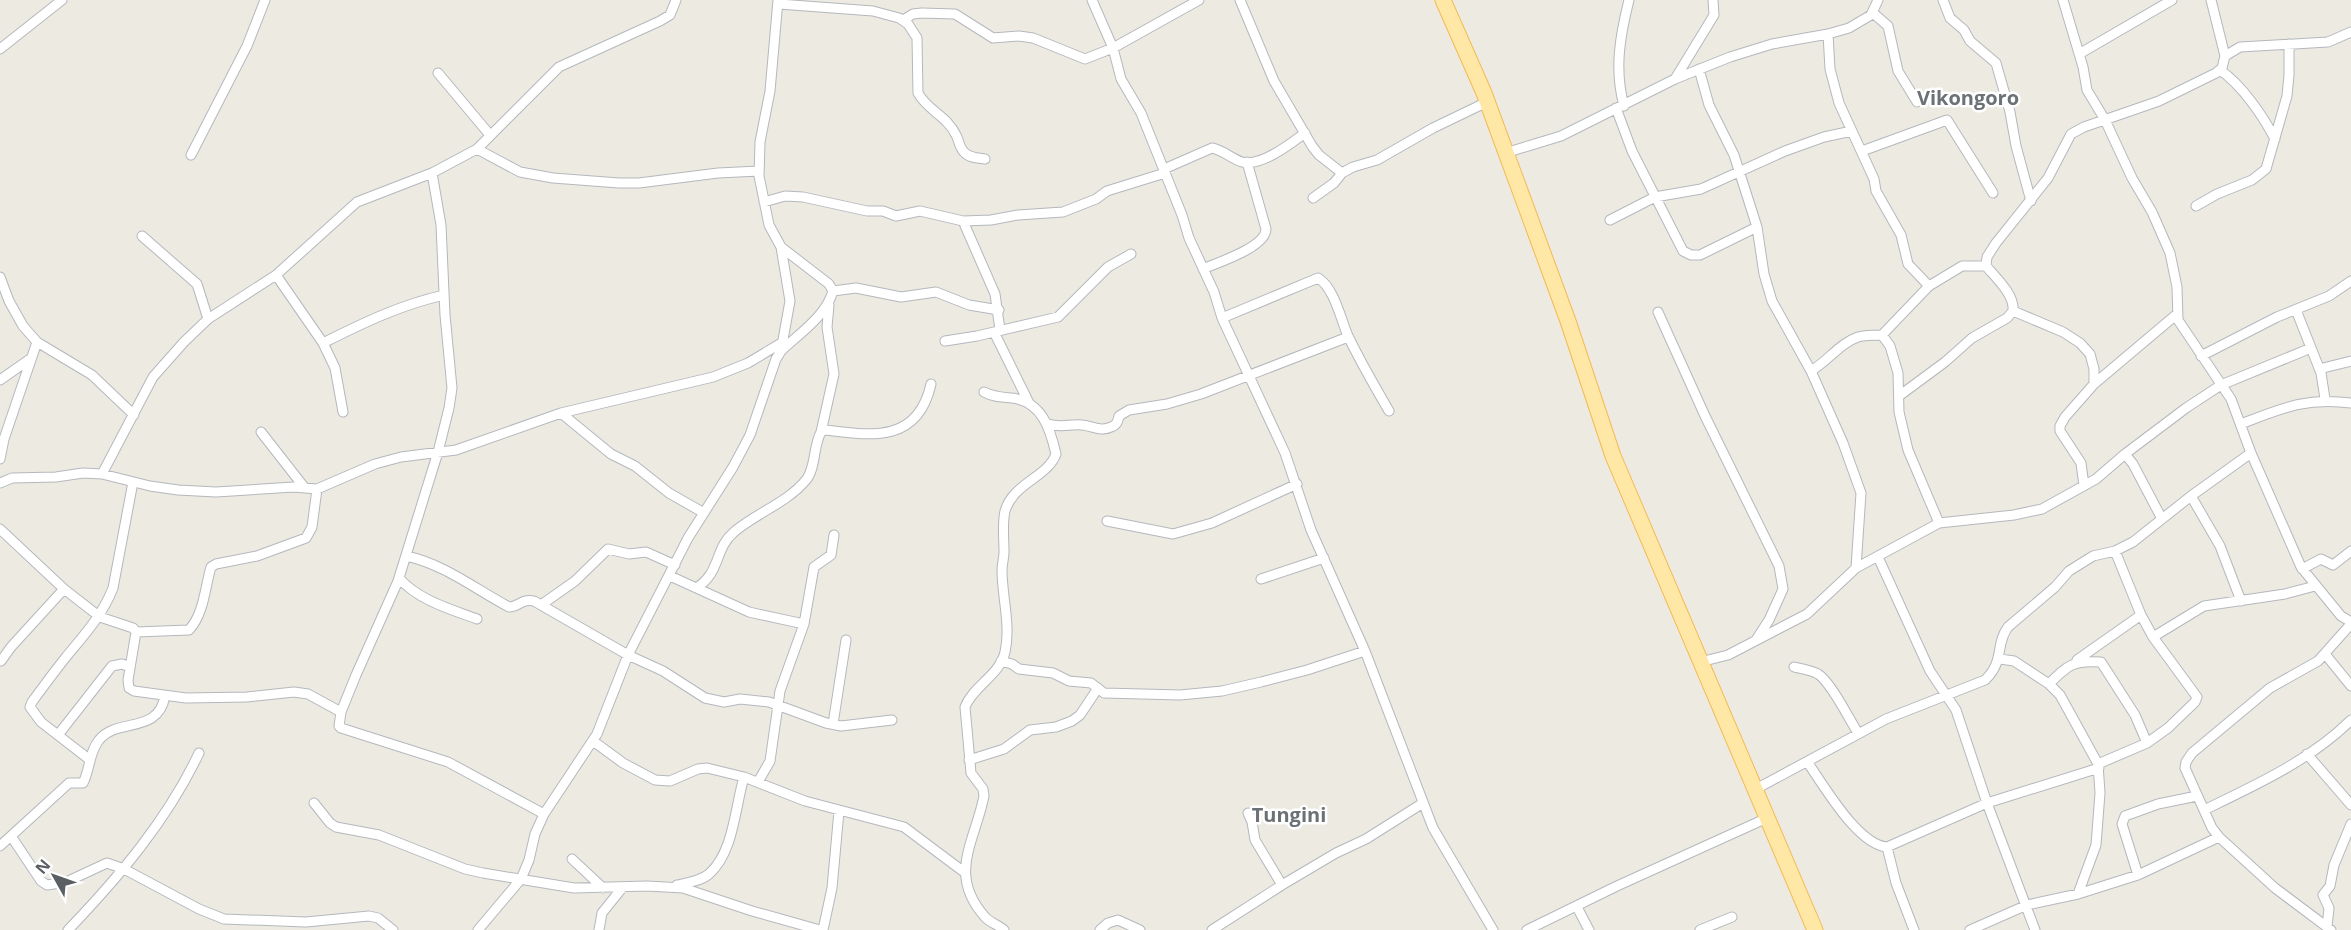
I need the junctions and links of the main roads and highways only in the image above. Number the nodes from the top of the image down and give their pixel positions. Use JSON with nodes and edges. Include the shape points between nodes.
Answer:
{"nodes":[{"id":1,"x":1443,"y":0,"type":"edge"},
{"id":2,"x":1815,"y":930,"type":"edge"}],
"edges":[{"from":1,"to":2,"type":"main road","via":[[1487,102],[1613,456]]}]}
